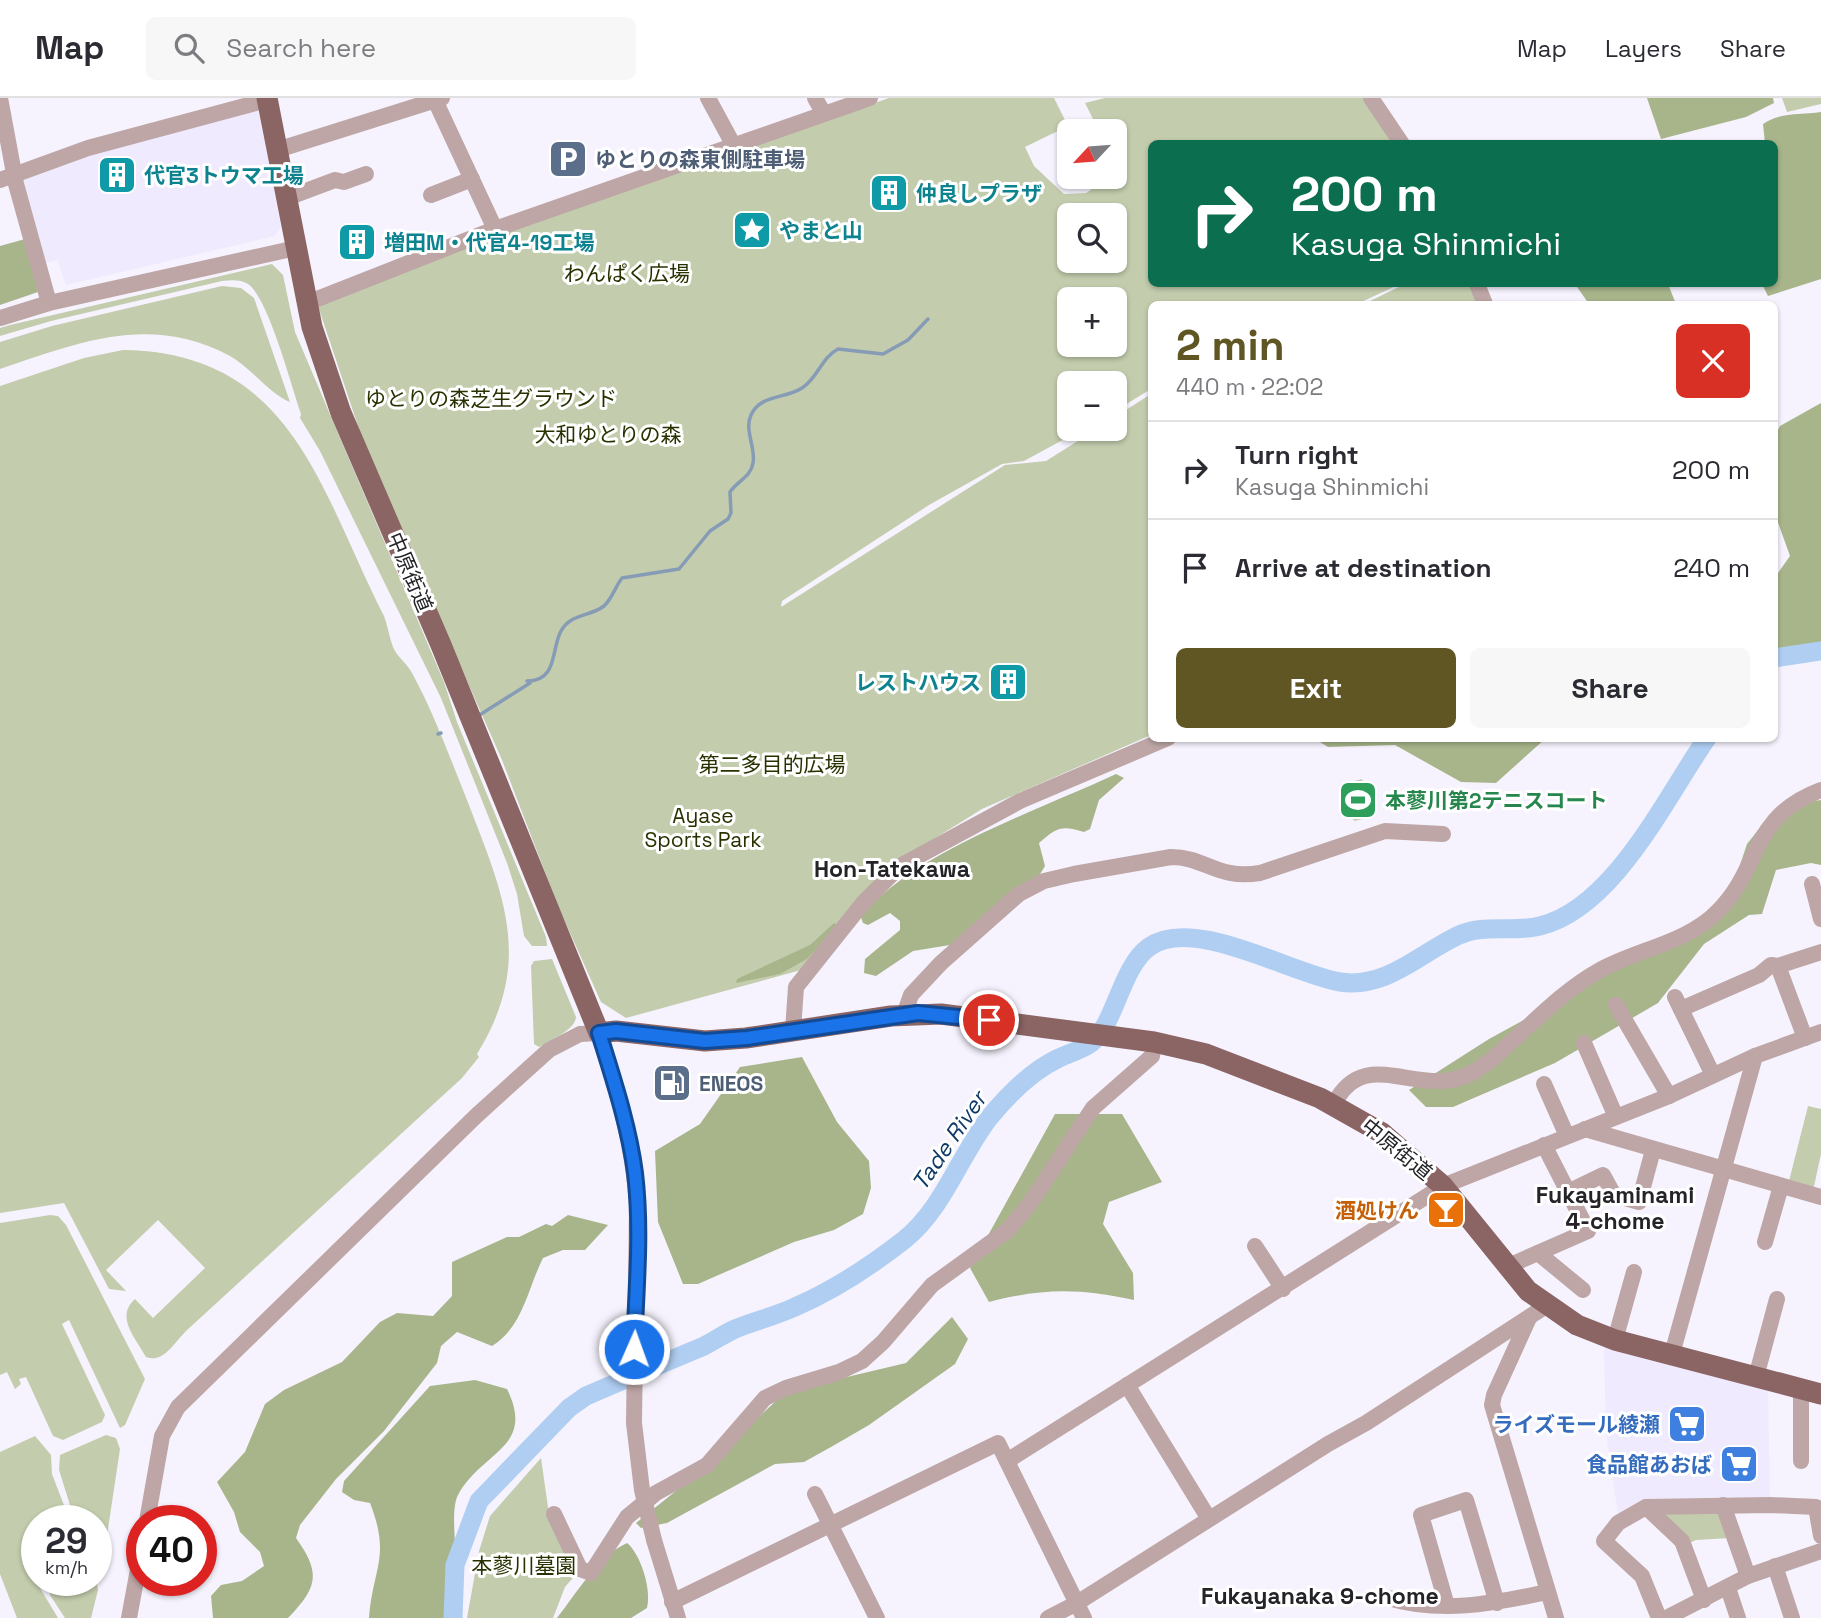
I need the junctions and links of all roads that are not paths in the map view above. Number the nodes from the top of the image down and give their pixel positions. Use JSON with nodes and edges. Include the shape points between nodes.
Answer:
{"nodes":[{"id":1,"x":0,"y":98,"type":"edge"},
{"id":2,"x":708,"y":98,"type":"edge"},
{"id":3,"x":815,"y":98,"type":"edge"},
{"id":4,"x":870,"y":98,"type":"edge"},
{"id":5,"x":1371,"y":98,"type":"edge"},
{"id":6,"x":267,"y":99,"type":"edge"},
{"id":7,"x":437,"y":99,"type":"edge"},
{"id":8,"x":824,"y":114,"type":"junction"},
{"id":9,"x":1399,"y":140,"type":"edge"},
{"id":10,"x":734,"y":146,"type":"junction"},
{"id":11,"x":277,"y":150,"type":"junction"},
{"id":12,"x":366,"y":174,"type":"dead end"},
{"id":13,"x":7,"y":178,"type":"edge"},
{"id":14,"x":472,"y":179,"type":"junction"},
{"id":15,"x":431,"y":195,"type":"dead end"},
{"id":16,"x":287,"y":198,"type":"junction"},
{"id":17,"x":495,"y":229,"type":"junction"},
{"id":18,"x":296,"y":248,"type":"junction"},
{"id":19,"x":49,"y":303,"type":"junction"},
{"id":20,"x":307,"y":303,"type":"junction"},
{"id":21,"x":0,"y":318,"type":"edge"},
{"id":22,"x":1159,"y":742,"type":"edge"},
{"id":23,"x":1821,"y":790,"type":"edge"},
{"id":24,"x":1443,"y":834,"type":"dead end"},
{"id":25,"x":1812,"y":884,"type":"dead end"},
{"id":26,"x":1821,"y":919,"type":"edge"},
{"id":27,"x":1821,"y":952,"type":"edge"},
{"id":28,"x":1779,"y":966,"type":"junction"},
{"id":29,"x":1616,"y":1005,"type":"dead end"},
{"id":30,"x":904,"y":1014,"type":"junction"},
{"id":31,"x":793,"y":1030,"type":"junction"},
{"id":32,"x":1821,"y":1032,"type":"edge"},
{"id":33,"x":599,"y":1033,"type":"junction"},
{"id":34,"x":1805,"y":1038,"type":"junction"},
{"id":35,"x":1154,"y":1042,"type":"junction"},
{"id":36,"x":1584,"y":1044,"type":"dead end"},
{"id":37,"x":1755,"y":1056,"type":"junction"},
{"id":38,"x":1713,"y":1075,"type":"junction"},
{"id":39,"x":1544,"y":1084,"type":"dead end"},
{"id":40,"x":1669,"y":1097,"type":"junction"},
{"id":41,"x":1334,"y":1104,"type":"junction"},
{"id":42,"x":1616,"y":1117,"type":"junction"},
{"id":43,"x":1585,"y":1129,"type":"junction"},
{"id":44,"x":1567,"y":1136,"type":"junction"},
{"id":45,"x":1544,"y":1145,"type":"junction"},
{"id":46,"x":1653,"y":1150,"type":"junction"},
{"id":47,"x":1724,"y":1170,"type":"junction"},
{"id":48,"x":1443,"y":1186,"type":"junction"},
{"id":49,"x":1781,"y":1186,"type":"junction"},
{"id":50,"x":1569,"y":1192,"type":"junction"},
{"id":51,"x":1821,"y":1197,"type":"edge"},
{"id":52,"x":1765,"y":1242,"type":"dead end"},
{"id":53,"x":1255,"y":1246,"type":"dead end"},
{"id":54,"x":1538,"y":1253,"type":"junction"},
{"id":55,"x":1506,"y":1267,"type":"junction"},
{"id":56,"x":1634,"y":1272,"type":"dead end"},
{"id":57,"x":1283,"y":1289,"type":"junction"},
{"id":58,"x":1583,"y":1290,"type":"dead end"},
{"id":59,"x":1777,"y":1299,"type":"dead end"},
{"id":60,"x":1538,"y":1312,"type":"junction"},
{"id":61,"x":1615,"y":1340,"type":"junction"},
{"id":62,"x":1672,"y":1354,"type":"junction"},
{"id":63,"x":1756,"y":1377,"type":"junction"},
{"id":64,"x":1127,"y":1385,"type":"junction"},
{"id":65,"x":1811,"y":1391,"type":"edge"},
{"id":66,"x":1007,"y":1461,"type":"junction"},
{"id":67,"x":1801,"y":1461,"type":"dead end"},
{"id":68,"x":816,"y":1494,"type":"dead end"},
{"id":69,"x":150,"y":1505,"type":"edge"},
{"id":70,"x":1723,"y":1505,"type":"junction"},
{"id":71,"x":1646,"y":1507,"type":"junction"},
{"id":72,"x":554,"y":1514,"type":"dead end"},
{"id":73,"x":1209,"y":1519,"type":"junction"},
{"id":74,"x":830,"y":1524,"type":"junction"},
{"id":75,"x":1821,"y":1536,"type":"edge"},
{"id":76,"x":1821,"y":1551,"type":"edge"},
{"id":77,"x":1775,"y":1566,"type":"junction"},
{"id":78,"x":1748,"y":1576,"type":"junction"},
{"id":79,"x":1728,"y":1588,"type":"junction"},
{"id":80,"x":1547,"y":1592,"type":"junction"},
{"id":81,"x":133,"y":1596,"type":"edge"},
{"id":82,"x":1385,"y":1597,"type":"dead end"},
{"id":83,"x":1704,"y":1600,"type":"junction"},
{"id":84,"x":672,"y":1602,"type":"junction"},
{"id":85,"x":1497,"y":1603,"type":"junction"},
{"id":86,"x":1447,"y":1606,"type":"junction"},
{"id":87,"x":1080,"y":1611,"type":"edge"},
{"id":88,"x":129,"y":1618,"type":"edge"},
{"id":89,"x":678,"y":1618,"type":"edge"},
{"id":90,"x":877,"y":1618,"type":"edge"},
{"id":91,"x":1048,"y":1618,"type":"edge"},
{"id":92,"x":1556,"y":1618,"type":"edge"},
{"id":93,"x":1659,"y":1618,"type":"edge"},
{"id":94,"x":1666,"y":1618,"type":"edge"},
{"id":95,"x":1738,"y":1618,"type":"edge"},
{"id":96,"x":1792,"y":1618,"type":"edge"}],
"edges":[{"from":1,"to":13,"type":"street"},
{"from":2,"to":10,"type":"street"},
{"from":3,"to":8,"type":"street"},
{"from":4,"to":8,"type":"street"},
{"from":5,"to":9,"type":"street"},
{"from":6,"to":11,"type":"main road","name":"中原街道"},
{"from":6,"to":13,"type":"street","via":[[101,144]]},
{"from":7,"to":11,"type":"street"},
{"from":7,"to":14,"type":"street"},
{"from":8,"to":10,"type":"street"},
{"from":10,"to":17,"type":"street"},
{"from":11,"to":16,"type":"main road","name":"中原街道"},
{"from":12,"to":16,"type":"street"},
{"from":13,"to":19,"type":"street"},
{"from":14,"to":15,"type":"street"},
{"from":14,"to":17,"type":"street"},
{"from":16,"to":18,"type":"main road","name":"中原街道"},
{"from":17,"to":20,"type":"street"},
{"from":18,"to":19,"type":"street"},
{"from":18,"to":20,"type":"main road","name":"中原街道"},
{"from":19,"to":21,"type":"street"},
{"from":20,"to":33,"type":"main road","name":"中原街道","via":[[341,413]]},
{"from":22,"to":31,"type":"street","via":[[1020,801],[900,866],[863,902],[796,987]]},
{"from":23,"to":41,"type":"street","via":[[1805,796],[1771,824],[1742,878],[1717,912],[1678,938],[1588,977],[1474,1073],[1443,1081],[1366,1074],[1348,1084]]},
{"from":24,"to":30,"type":"street","via":[[1385,831],[1239,876],[1213,871],[1185,857],[1171,857],[1044,881],[1019,894],[941,962],[911,995]]},
{"from":25,"to":26,"type":"street"},
{"from":27,"to":28,"type":"street"},
{"from":28,"to":34,"type":"street"},
{"from":28,"to":38,"type":"street","via":[[1771,965],[1759,975],[1678,1003]]},
{"from":29,"to":40,"type":"street"},
{"from":30,"to":31,"type":"main road","name":"中原街道"},
{"from":30,"to":35,"type":"main road","name":"中原街道","via":[[941,1014]]},
{"from":31,"to":33,"type":"main road","name":"中原街道","via":[[705,1041]]},
{"from":32,"to":34,"type":"street"},
{"from":33,"to":69,"type":"street","via":[[580,1034],[549,1051],[476,1116],[178,1407],[162,1436]]},
{"from":33,"to":84,"type":"street","bridge":true,"via":[[635,1173],[634,1423],[642,1490]]},
{"from":34,"to":37,"type":"street"},
{"from":35,"to":41,"type":"main road","name":"中原街道","via":[[1206,1054]]},
{"from":35,"to":72,"type":"street","via":[[1152,1056],[1093,1108],[1008,1230],[932,1285],[862,1361],[765,1398],[707,1465],[656,1493],[628,1517],[591,1573],[580,1569]]},
{"from":36,"to":42,"type":"street"},
{"from":37,"to":38,"type":"street"},
{"from":37,"to":47,"type":"street"},
{"from":38,"to":40,"type":"street"},
{"from":39,"to":44,"type":"street"},
{"from":40,"to":42,"type":"street"},
{"from":41,"to":48,"type":"main road","name":"中原街道","via":[[1382,1133]]},
{"from":42,"to":43,"type":"street"},
{"from":43,"to":44,"type":"street"},
{"from":43,"to":46,"type":"street"},
{"from":44,"to":45,"type":"street"},
{"from":45,"to":48,"type":"street"},
{"from":45,"to":50,"type":"street"},
{"from":46,"to":47,"type":"street"},
{"from":46,"to":50,"type":"street","via":[[1639,1202],[1614,1195],[1603,1175]]},
{"from":47,"to":49,"type":"street"},
{"from":47,"to":62,"type":"street"},
{"from":48,"to":55,"type":"main road","name":"中原街道"},
{"from":48,"to":57,"type":"street"},
{"from":49,"to":51,"type":"street"},
{"from":49,"to":52,"type":"street"},
{"from":50,"to":54,"type":"street","via":[[1588,1231]]},
{"from":53,"to":57,"type":"street"},
{"from":54,"to":55,"type":"street"},
{"from":54,"to":58,"type":"street"},
{"from":55,"to":60,"type":"main road","name":"中原街道"},
{"from":56,"to":61,"type":"street"},
{"from":57,"to":64,"type":"street"},
{"from":59,"to":63,"type":"street"},
{"from":60,"to":61,"type":"main road","name":"中原街道"},
{"from":60,"to":73,"type":"street"},
{"from":60,"to":80,"type":"street","via":[[1492,1405]]},
{"from":61,"to":62,"type":"main road","name":"中原街道"},
{"from":62,"to":63,"type":"main road","name":"中原街道"},
{"from":63,"to":65,"type":"main road","name":"中原街道"},
{"from":64,"to":66,"type":"street"},
{"from":64,"to":73,"type":"street"},
{"from":65,"to":67,"type":"street"},
{"from":66,"to":74,"type":"street","via":[[998,1443]]},
{"from":66,"to":87,"type":"street"},
{"from":68,"to":74,"type":"street"},
{"from":70,"to":71,"type":"street"},
{"from":70,"to":75,"type":"street","via":[[1816,1507]]},
{"from":70,"to":78,"type":"street"},
{"from":71,"to":83,"type":"street","via":[[1682,1542]]},
{"from":71,"to":93,"type":"street","via":[[1618,1523],[1604,1541],[1643,1576]]},
{"from":73,"to":87,"type":"street"},
{"from":74,"to":84,"type":"street"},
{"from":74,"to":90,"type":"street"},
{"from":76,"to":77,"type":"street"},
{"from":77,"to":78,"type":"street"},
{"from":77,"to":96,"type":"street"},
{"from":78,"to":79,"type":"street"},
{"from":79,"to":83,"type":"street"},
{"from":79,"to":95,"type":"street"},
{"from":80,"to":85,"type":"street"},
{"from":80,"to":92,"type":"street"},
{"from":81,"to":88,"type":"street"},
{"from":82,"to":86,"type":"street"},
{"from":83,"to":94,"type":"street"},
{"from":84,"to":89,"type":"street"},
{"from":85,"to":86,"type":"street"},
{"from":85,"to":86,"type":"street","via":[[1466,1500],[1421,1515]]},
{"from":87,"to":91,"type":"street"}]}
